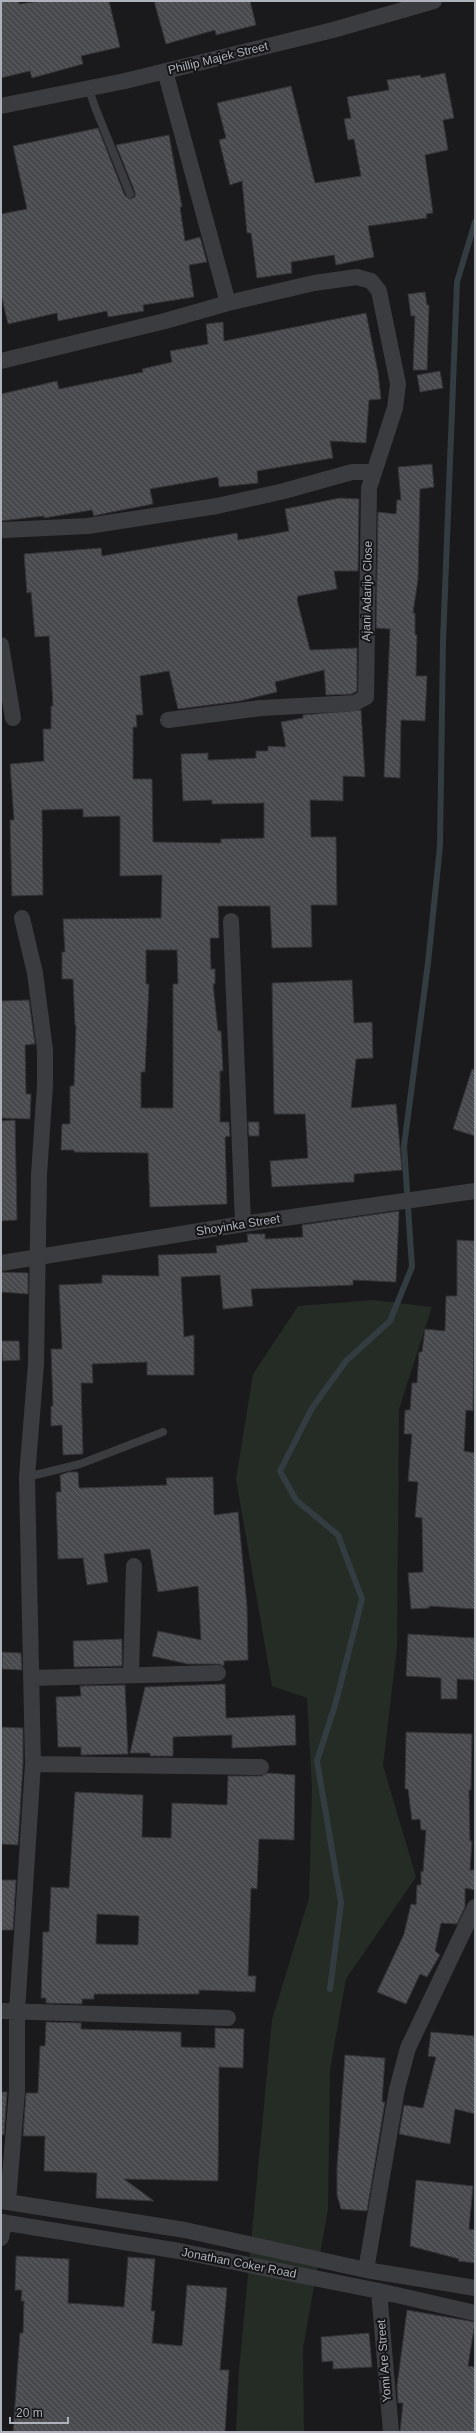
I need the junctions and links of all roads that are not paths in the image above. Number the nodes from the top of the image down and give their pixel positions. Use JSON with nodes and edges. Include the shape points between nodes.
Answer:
{"nodes":[{"id":1,"x":434,"y":1,"type":"edge"},
{"id":2,"x":165,"y":70,"type":"junction"},
{"id":3,"x":88,"y":87,"type":"junction"},
{"id":4,"x":1,"y":106,"type":"edge"},
{"id":5,"x":130,"y":194,"type":"dead end"},
{"id":6,"x":228,"y":303,"type":"junction"},
{"id":7,"x":1,"y":361,"type":"edge"},
{"id":8,"x":374,"y":472,"type":"junction"},
{"id":9,"x":4,"y":530,"type":"dead end"},
{"id":10,"x":1,"y":645,"type":"edge"},
{"id":11,"x":13,"y":718,"type":"dead end"},
{"id":12,"x":168,"y":720,"type":"dead end"},
{"id":13,"x":22,"y":918,"type":"dead end"},
{"id":14,"x":231,"y":921,"type":"dead end"},
{"id":15,"x":475,"y":1191,"type":"edge"},
{"id":16,"x":243,"y":1224,"type":"junction"},
{"id":17,"x":37,"y":1258,"type":"junction"},
{"id":18,"x":1,"y":1263,"type":"edge"},
{"id":19,"x":164,"y":1432,"type":"dead end"},
{"id":20,"x":27,"y":1477,"type":"junction"},
{"id":21,"x":134,"y":1566,"type":"dead end"},
{"id":22,"x":218,"y":1673,"type":"dead end"},
{"id":23,"x":131,"y":1675,"type":"junction"},
{"id":24,"x":31,"y":1678,"type":"junction"},
{"id":25,"x":33,"y":1764,"type":"junction"},
{"id":26,"x":261,"y":1767,"type":"dead end"},
{"id":27,"x":475,"y":1907,"type":"edge"},
{"id":28,"x":1,"y":2011,"type":"edge"},
{"id":29,"x":17,"y":2011,"type":"junction"},
{"id":30,"x":228,"y":2018,"type":"dead end"},
{"id":31,"x":4,"y":2201,"type":"edge"},
{"id":32,"x":2,"y":2228,"type":"edge"},
{"id":33,"x":366,"y":2270,"type":"junction"},
{"id":34,"x":475,"y":2288,"type":"edge"},
{"id":35,"x":379,"y":2291,"type":"junction"},
{"id":36,"x":475,"y":2313,"type":"edge"},
{"id":37,"x":391,"y":2432,"type":"edge"}],
"edges":[{"from":1,"to":2,"type":"street","name":"Phillip Majek Street","via":[[333,30]]},
{"from":2,"to":3,"type":"street","name":"Phillip Majek Street","via":[[125,81]]},
{"from":2,"to":6,"type":"street"},
{"from":3,"to":4,"type":"street","name":"Phillip Majek Street"},
{"from":3,"to":5,"type":"lane"},
{"from":6,"to":7,"type":"street"},
{"from":6,"to":8,"type":"street","name":"Ajani Adarijo Close","via":[[314,283],[357,277],[371,281],[379,291],[398,384],[395,408]]},
{"from":8,"to":9,"type":"street","via":[[352,472],[217,506],[88,526]]},
{"from":8,"to":12,"type":"street","name":"Ajani Adarijo Close","via":[[369,488],[366,697],[355,703],[261,708]]},
{"from":10,"to":11,"type":"street"},
{"from":13,"to":17,"type":"street","via":[[35,973],[45,1050]]},
{"from":14,"to":16,"type":"street"},
{"from":15,"to":16,"type":"street","name":"Shoyinka Street"},
{"from":16,"to":17,"type":"street","name":"Shoyinka Street"},
{"from":17,"to":18,"type":"street","name":"Shoyinka Street"},
{"from":17,"to":20,"type":"street","via":[[39,1281],[36,1364]]},
{"from":19,"to":20,"type":"lane","via":[[80,1464]]},
{"from":20,"to":24,"type":"street"},
{"from":21,"to":23,"type":"street"},
{"from":22,"to":23,"type":"street"},
{"from":23,"to":24,"type":"street"},
{"from":24,"to":25,"type":"street"},
{"from":25,"to":26,"type":"street"},
{"from":25,"to":29,"type":"street"},
{"from":27,"to":33,"type":"street","via":[[408,2048],[397,2089]]},
{"from":28,"to":29,"type":"street"},
{"from":29,"to":30,"type":"street"},
{"from":29,"to":31,"type":"street","via":[[17,2092]]},
{"from":31,"to":33,"type":"street","name":"Jonathan Coker Road","via":[[185,2230]]},
{"from":32,"to":35,"type":"street","name":"Jonathan Coker Road","via":[[179,2252]]},
{"from":33,"to":34,"type":"street","name":"Jonathan Coker Road"},
{"from":35,"to":36,"type":"street","name":"Jonathan Coker Road"},
{"from":35,"to":37,"type":"street","name":"Yomi Are Street"}]}
